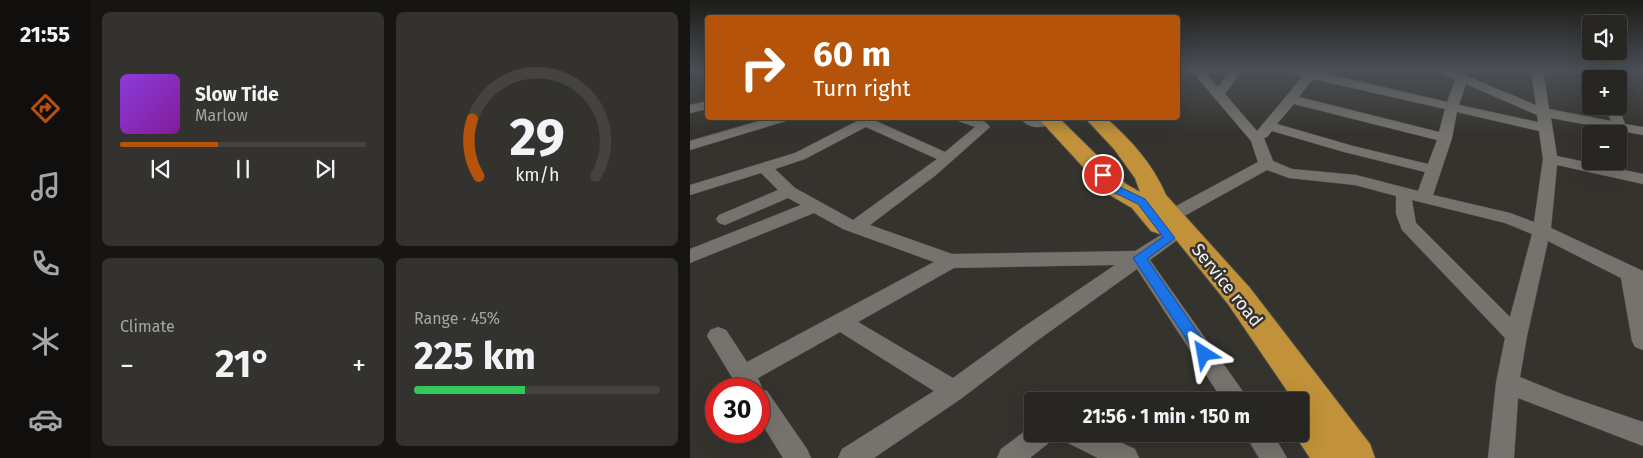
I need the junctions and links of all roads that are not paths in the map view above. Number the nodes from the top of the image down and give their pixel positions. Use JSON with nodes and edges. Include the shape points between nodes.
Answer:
{"nodes":[{"id":1,"x":1217,"y":91,"type":"edge"},
{"id":2,"x":1221,"y":91,"type":"edge"},
{"id":3,"x":1297,"y":91,"type":"edge"},
{"id":4,"x":1388,"y":91,"type":"edge"},
{"id":5,"x":1457,"y":91,"type":"edge"},
{"id":6,"x":1488,"y":91,"type":"edge"},
{"id":7,"x":1539,"y":91,"type":"edge"},
{"id":8,"x":1219,"y":94,"type":"junction"},
{"id":9,"x":1291,"y":99,"type":"junction"},
{"id":10,"x":705,"y":105,"type":"edge"},
{"id":11,"x":1452,"y":106,"type":"junction"},
{"id":12,"x":690,"y":109,"type":"edge"},
{"id":13,"x":774,"y":120,"type":"edge"},
{"id":14,"x":969,"y":120,"type":"edge"},
{"id":15,"x":1050,"y":120,"type":"edge"},
{"id":16,"x":1081,"y":120,"type":"edge"},
{"id":17,"x":1096,"y":120,"type":"edge"},
{"id":18,"x":1543,"y":120,"type":"junction"},
{"id":19,"x":860,"y":121,"type":"edge"},
{"id":20,"x":1598,"y":125,"type":"edge"},
{"id":21,"x":1268,"y":126,"type":"junction"},
{"id":22,"x":1627,"y":128,"type":"edge"},
{"id":23,"x":1643,"y":131,"type":"edge"},
{"id":24,"x":1445,"y":138,"type":"junction"},
{"id":25,"x":1258,"y":140,"type":"junction"},
{"id":26,"x":690,"y":146,"type":"edge"},
{"id":27,"x":947,"y":158,"type":"junction"},
{"id":28,"x":1550,"y":159,"type":"junction"},
{"id":29,"x":1266,"y":164,"type":"junction"},
{"id":30,"x":765,"y":168,"type":"junction"},
{"id":31,"x":1434,"y":170,"type":"junction"},
{"id":32,"x":1642,"y":184,"type":"edge"},
{"id":33,"x":690,"y":190,"type":"edge"},
{"id":34,"x":788,"y":192,"type":"junction"},
{"id":35,"x":1405,"y":193,"type":"junction"},
{"id":36,"x":1424,"y":198,"type":"junction"},
{"id":37,"x":814,"y":206,"type":"junction"},
{"id":38,"x":1159,"y":213,"type":"junction"},
{"id":39,"x":725,"y":219,"type":"dead end"},
{"id":40,"x":856,"y":226,"type":"junction"},
{"id":41,"x":1542,"y":231,"type":"junction"},
{"id":42,"x":690,"y":256,"type":"edge"},
{"id":43,"x":1140,"y":258,"type":"junction"},
{"id":44,"x":951,"y":261,"type":"junction"},
{"id":45,"x":1637,"y":276,"type":"edge"},
{"id":46,"x":840,"y":322,"type":"junction"},
{"id":47,"x":1642,"y":328,"type":"edge"},
{"id":48,"x":718,"y":336,"type":"dead end"},
{"id":49,"x":1516,"y":336,"type":"junction"},
{"id":50,"x":745,"y":378,"type":"edge"},
{"id":51,"x":754,"y":378,"type":"edge"},
{"id":52,"x":1508,"y":384,"type":"junction"},
{"id":53,"x":954,"y":391,"type":"junction"},
{"id":54,"x":1230,"y":392,"type":"edge"},
{"id":55,"x":1287,"y":392,"type":"edge"},
{"id":56,"x":770,"y":415,"type":"edge"},
{"id":57,"x":1309,"y":425,"type":"edge"},
{"id":58,"x":1643,"y":434,"type":"edge"},
{"id":59,"x":1031,"y":442,"type":"edge"},
{"id":60,"x":1093,"y":442,"type":"edge"},
{"id":61,"x":1263,"y":442,"type":"edge"},
{"id":62,"x":798,"y":458,"type":"edge"},
{"id":63,"x":851,"y":458,"type":"edge"},
{"id":64,"x":1010,"y":458,"type":"edge"},
{"id":65,"x":1126,"y":458,"type":"edge"},
{"id":66,"x":1274,"y":458,"type":"edge"},
{"id":67,"x":1333,"y":458,"type":"edge"},
{"id":68,"x":1356,"y":458,"type":"edge"},
{"id":69,"x":1501,"y":458,"type":"edge"}],
"edges":[{"from":1,"to":8,"type":"street"},
{"from":2,"to":8,"type":"street"},
{"from":3,"to":9,"type":"street"},
{"from":4,"to":11,"type":"street"},
{"from":5,"to":11,"type":"street"},
{"from":6,"to":18,"type":"street"},
{"from":7,"to":18,"type":"street"},
{"from":8,"to":25,"type":"street"},
{"from":9,"to":21,"type":"street"},
{"from":9,"to":24,"type":"street"},
{"from":10,"to":12,"type":"street"},
{"from":11,"to":18,"type":"street"},
{"from":11,"to":24,"type":"street"},
{"from":13,"to":26,"type":"street"},
{"from":14,"to":27,"type":"street","via":[[983,127]]},
{"from":15,"to":38,"type":"highway","name":"Service road","via":[[1117,189]]},
{"from":16,"to":38,"type":"highway","via":[[1096,133]]},
{"from":17,"to":38,"type":"highway","name":"Service road","via":[[1122,144],[1147,177]]},
{"from":18,"to":20,"type":"street"},
{"from":18,"to":28,"type":"street"},
{"from":19,"to":27,"type":"street"},
{"from":19,"to":30,"type":"street","via":[[800,156]]},
{"from":21,"to":25,"type":"street"},
{"from":21,"to":31,"type":"street"},
{"from":22,"to":23,"type":"street"},
{"from":24,"to":31,"type":"street"},
{"from":25,"to":29,"type":"street"},
{"from":27,"to":40,"type":"street"},
{"from":28,"to":32,"type":"street"},
{"from":28,"to":41,"type":"street"},
{"from":29,"to":35,"type":"street","via":[[1289,173],[1356,180]]},
{"from":29,"to":38,"type":"street"},
{"from":30,"to":33,"type":"street"},
{"from":30,"to":34,"type":"street"},
{"from":31,"to":36,"type":"street"},
{"from":34,"to":37,"type":"street"},
{"from":34,"to":39,"type":"street"},
{"from":35,"to":36,"type":"street"},
{"from":35,"to":49,"type":"street","via":[[1403,208],[1408,226]]},
{"from":36,"to":41,"type":"street","via":[[1510,219]]},
{"from":37,"to":40,"type":"street"},
{"from":37,"to":42,"type":"street"},
{"from":38,"to":43,"type":"street"},
{"from":38,"to":55,"type":"highway","name":"Service road"},
{"from":38,"to":68,"type":"highway","name":"Service road","via":[[1239,296]]},
{"from":40,"to":44,"type":"street"},
{"from":41,"to":45,"type":"street"},
{"from":41,"to":49,"type":"street"},
{"from":43,"to":44,"type":"street"},
{"from":43,"to":53,"type":"street"},
{"from":43,"to":54,"type":"street"},
{"from":44,"to":46,"type":"street"},
{"from":45,"to":47,"type":"street"},
{"from":46,"to":51,"type":"street"},
{"from":46,"to":53,"type":"street"},
{"from":48,"to":50,"type":"street"},
{"from":49,"to":52,"type":"street"},
{"from":52,"to":58,"type":"street"},
{"from":52,"to":69,"type":"street"},
{"from":53,"to":63,"type":"street"},
{"from":56,"to":62,"type":"street"},
{"from":57,"to":67,"type":"highway"},
{"from":59,"to":64,"type":"street"},
{"from":60,"to":65,"type":"street"},
{"from":61,"to":66,"type":"street"}]}
